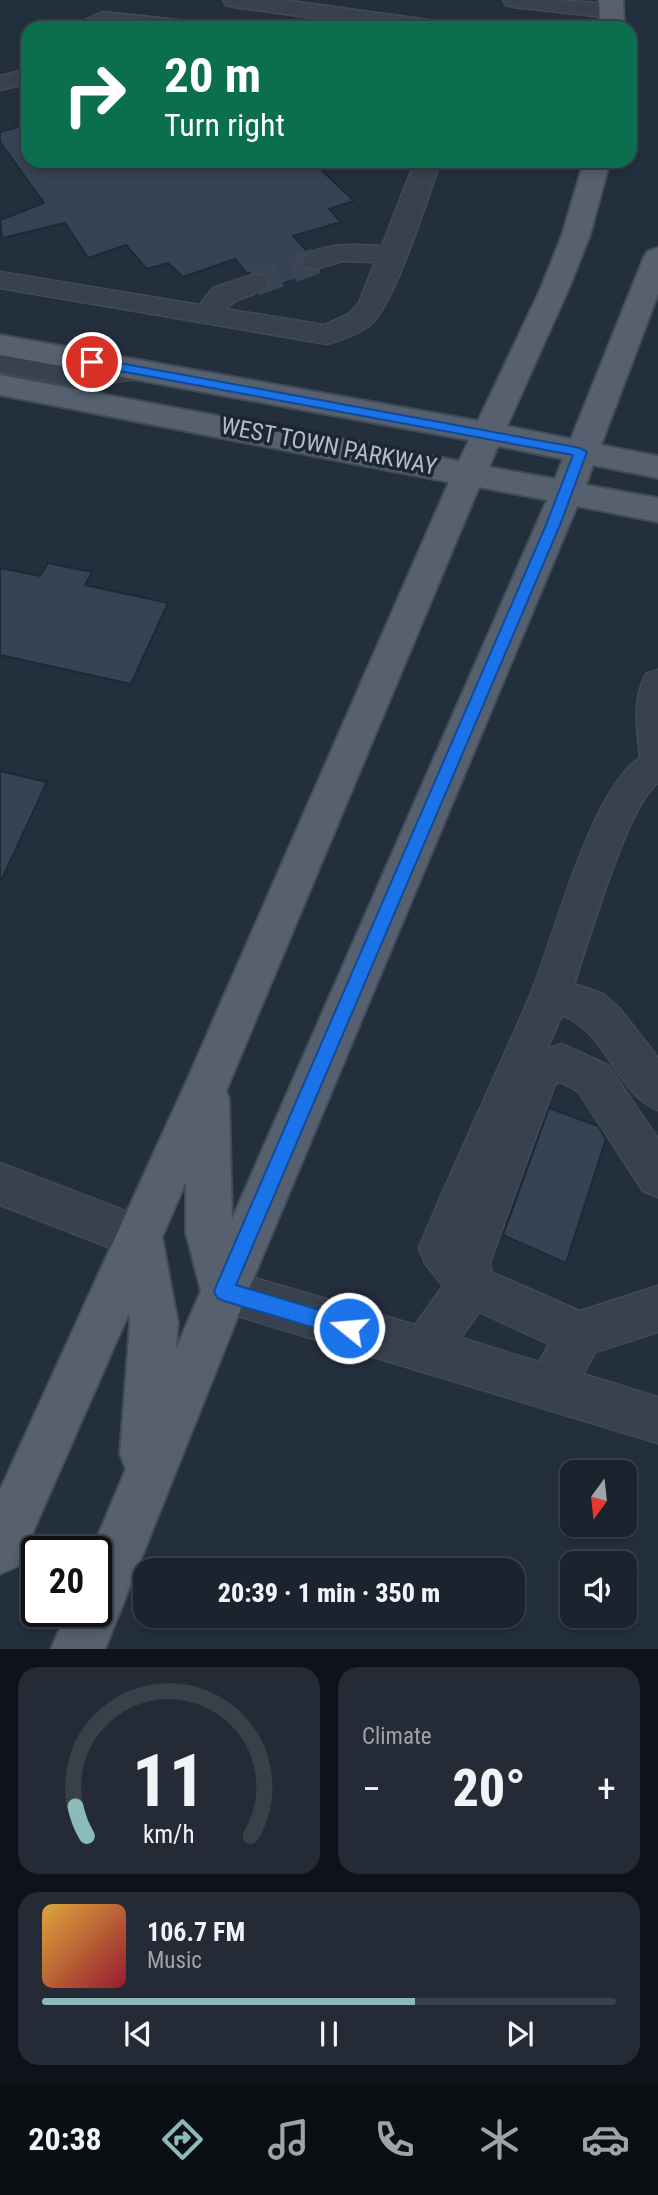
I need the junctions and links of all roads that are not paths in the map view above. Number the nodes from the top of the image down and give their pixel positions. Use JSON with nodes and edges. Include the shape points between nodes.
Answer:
{"nodes":[{"id":1,"x":234,"y":0,"type":"edge"},
{"id":2,"x":519,"y":0,"type":"edge"},
{"id":3,"x":612,"y":13,"type":"edge"},
{"id":4,"x":99,"y":21,"type":"edge"},
{"id":5,"x":138,"y":21,"type":"edge"},
{"id":6,"x":386,"y":21,"type":"edge"},
{"id":7,"x":21,"y":78,"type":"edge"},
{"id":8,"x":0,"y":83,"type":"edge"},
{"id":9,"x":425,"y":168,"type":"edge"},
{"id":10,"x":595,"y":168,"type":"edge"},
{"id":11,"x":392,"y":254,"type":"junction"},
{"id":12,"x":658,"y":257,"type":"edge"},
{"id":13,"x":316,"y":261,"type":"tunnel mouth"},
{"id":14,"x":0,"y":280,"type":"edge"},
{"id":15,"x":254,"y":283,"type":"tunnel mouth"},
{"id":16,"x":207,"y":314,"type":"junction"},
{"id":17,"x":0,"y":345,"type":"edge"},
{"id":18,"x":0,"y":363,"type":"edge"},
{"id":19,"x":138,"y":370,"type":"junction"},
{"id":20,"x":0,"y":385,"type":"edge"},
{"id":21,"x":488,"y":433,"type":"junction"},
{"id":22,"x":580,"y":452,"type":"junction"},
{"id":23,"x":658,"y":467,"type":"edge"},
{"id":24,"x":471,"y":472,"type":"junction"},
{"id":25,"x":567,"y":491,"type":"junction"},
{"id":26,"x":658,"y":510,"type":"edge"},
{"id":27,"x":658,"y":683,"type":"edge"},
{"id":28,"x":658,"y":764,"type":"edge"},
{"id":29,"x":551,"y":993,"type":"junction"},
{"id":30,"x":206,"y":1086,"type":"junction"},
{"id":31,"x":658,"y":1091,"type":"edge"},
{"id":32,"x":658,"y":1176,"type":"edge"},
{"id":33,"x":0,"y":1184,"type":"edge"},
{"id":34,"x":139,"y":1237,"type":"junction"},
{"id":35,"x":471,"y":1286,"type":"junction"},
{"id":36,"x":224,"y":1291,"type":"junction"},
{"id":37,"x":658,"y":1309,"type":"edge"},
{"id":38,"x":580,"y":1334,"type":"junction"},
{"id":39,"x":424,"y":1351,"type":"junction"},
{"id":40,"x":550,"y":1388,"type":"junction"},
{"id":41,"x":658,"y":1420,"type":"edge"},
{"id":42,"x":143,"y":1488,"type":"junction"},
{"id":43,"x":0,"y":1548,"type":"edge"},
{"id":44,"x":112,"y":1565,"type":"edge"},
{"id":45,"x":87,"y":1627,"type":"edge"},
{"id":46,"x":78,"y":1649,"type":"edge"}],
"edges":[{"from":1,"to":6,"type":"street"},
{"from":2,"to":3,"type":"street"},
{"from":4,"to":5,"type":"street"},
{"from":7,"to":8,"type":"street"},
{"from":9,"to":11,"type":"street"},
{"from":10,"to":21,"type":"main road","via":[[555,288]]},
{"from":11,"to":13,"type":"street","via":[[340,253]]},
{"from":11,"to":16,"type":"street","via":[[372,306],[359,320],[327,335]]},
{"from":12,"to":22,"type":"main road"},
{"from":14,"to":16,"type":"street"},
{"from":15,"to":16,"type":"street","via":[[223,293]]},
{"from":17,"to":19,"type":"main road","name":"WEST TOWN PARKWAY"},
{"from":18,"to":19,"type":"street","via":[[82,377]]},
{"from":19,"to":21,"type":"main road","name":"WEST TOWN PARKWAY"},
{"from":20,"to":24,"type":"main road","name":"WEST TOWN PARKWAY"},
{"from":21,"to":22,"type":"main road","name":"WEST TOWN PARKWAY"},
{"from":21,"to":24,"type":"main road"},
{"from":22,"to":23,"type":"main road","name":"WEST TOWN PARKWAY"},
{"from":22,"to":25,"type":"main road"},
{"from":24,"to":25,"type":"main road","name":"WEST TOWN PARKWAY"},
{"from":24,"to":30,"type":"main road"},
{"from":25,"to":26,"type":"main road","name":"WEST TOWN PARKWAY"},
{"from":25,"to":36,"type":"main road"},
{"from":27,"to":28,"type":"lane","via":[[653,714]]},
{"from":28,"to":29,"type":"street","via":[[639,777],[615,815]]},
{"from":29,"to":31,"type":"street","via":[[589,1007],[606,1022]]},
{"from":29,"to":35,"type":"street","via":[[441,1248]]},
{"from":30,"to":34,"type":"main road"},
{"from":30,"to":36,"type":"main road","via":[[209,1233]]},
{"from":32,"to":35,"type":"street","via":[[593,1078],[562,1063],[540,1070],[468,1262]]},
{"from":33,"to":34,"type":"street"},
{"from":34,"to":42,"type":"main road","via":[[154,1323]]},
{"from":34,"to":43,"type":"main road"},
{"from":35,"to":38,"type":"street"},
{"from":35,"to":39,"type":"street"},
{"from":36,"to":39,"type":"street"},
{"from":36,"to":42,"type":"main road"},
{"from":37,"to":38,"type":"street"},
{"from":38,"to":40,"type":"street"},
{"from":39,"to":40,"type":"street"},
{"from":40,"to":41,"type":"street"},
{"from":42,"to":44,"type":"main road"},
{"from":45,"to":46,"type":"main road"}]}
